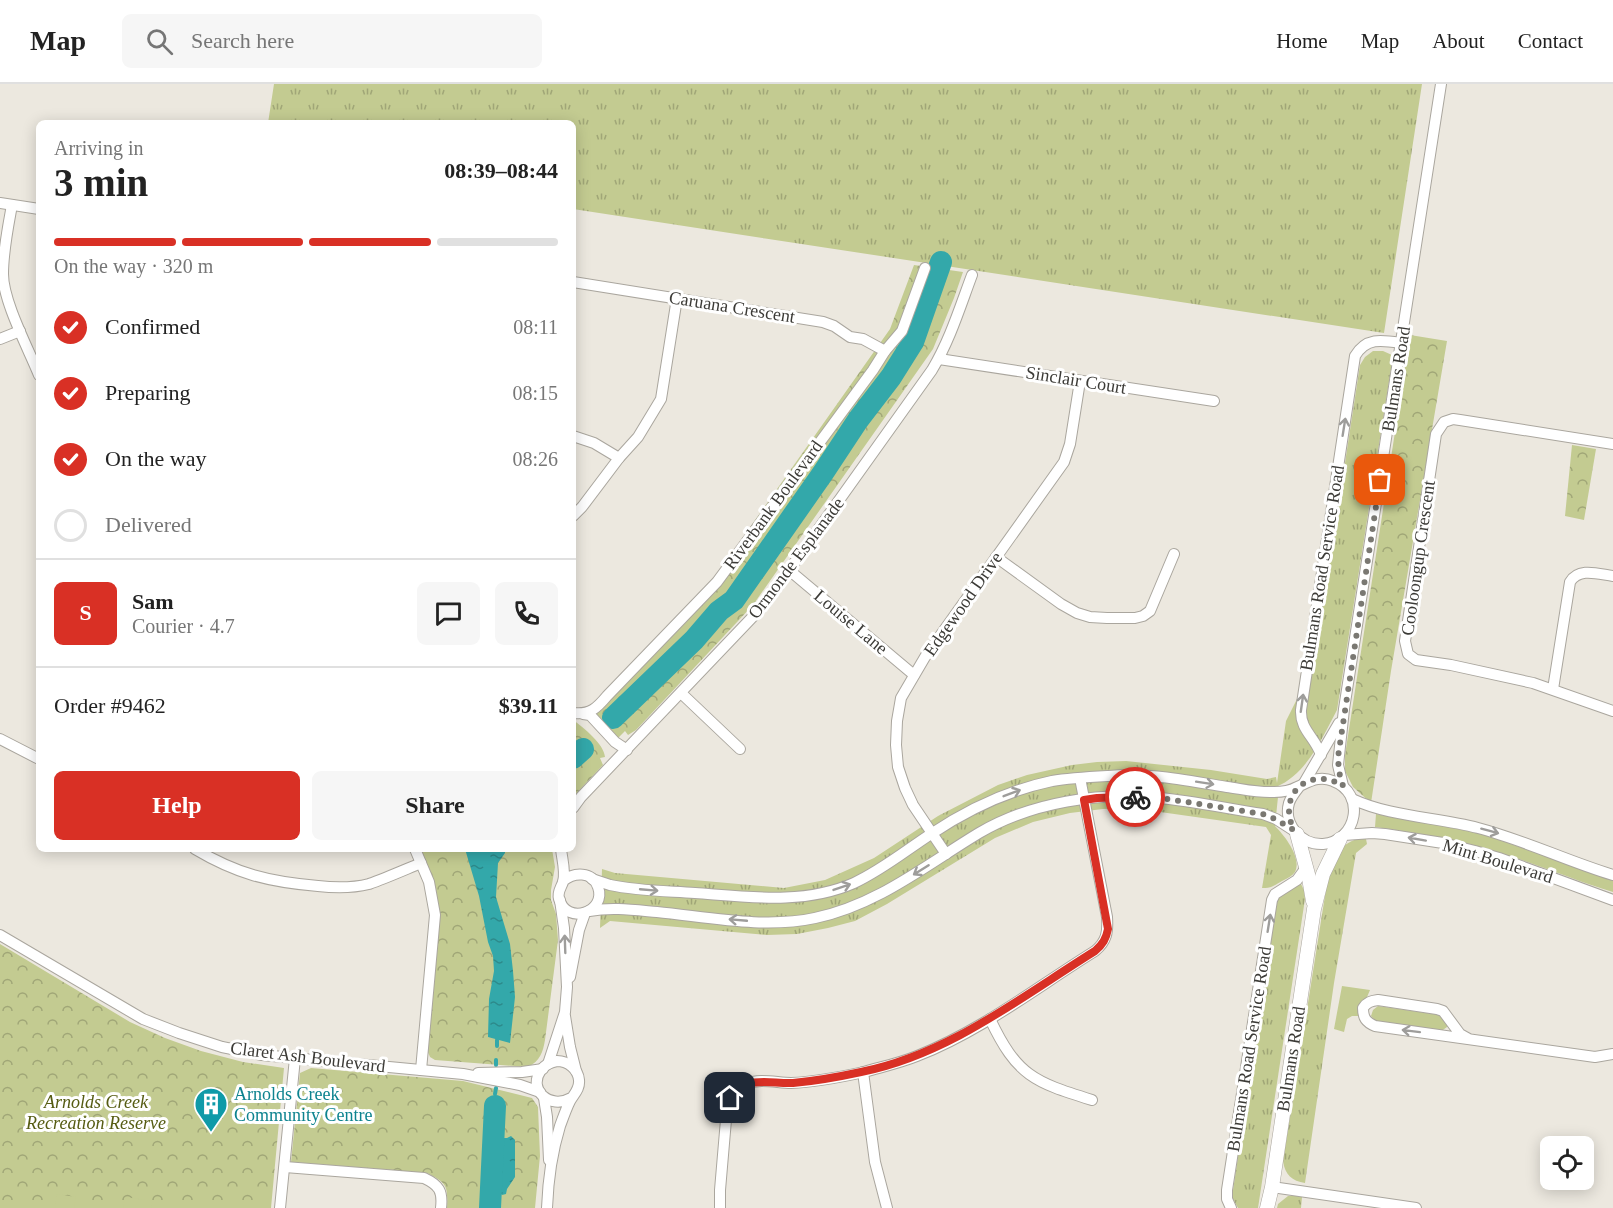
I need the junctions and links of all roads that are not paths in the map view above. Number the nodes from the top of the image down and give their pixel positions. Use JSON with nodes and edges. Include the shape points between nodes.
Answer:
{"nodes":[{"id":1,"x":1441,"y":84,"type":"edge"},
{"id":2,"x":6,"y":204,"type":"edge"},
{"id":3,"x":36,"y":209,"type":"edge"},
{"id":4,"x":925,"y":268,"type":"dead end"},
{"id":5,"x":972,"y":274,"type":"dead end"},
{"id":6,"x":576,"y":282,"type":"edge"},
{"id":7,"x":677,"y":298,"type":"junction"},
{"id":8,"x":20,"y":331,"type":"junction"},
{"id":9,"x":0,"y":339,"type":"edge"},
{"id":10,"x":1401,"y":343,"type":"junction"},
{"id":11,"x":885,"y":351,"type":"junction"},
{"id":12,"x":939,"y":359,"type":"junction"},
{"id":13,"x":36,"y":368,"type":"edge"},
{"id":14,"x":1080,"y":381,"type":"junction"},
{"id":15,"x":1214,"y":401,"type":"dead end"},
{"id":16,"x":576,"y":437,"type":"edge"},
{"id":17,"x":1613,"y":444,"type":"edge"},
{"id":18,"x":620,"y":458,"type":"junction"},
{"id":19,"x":576,"y":513,"type":"edge"},
{"id":20,"x":1174,"y":554,"type":"dead end"},
{"id":21,"x":996,"y":557,"type":"junction"},
{"id":22,"x":789,"y":570,"type":"junction"},
{"id":23,"x":1613,"y":576,"type":"edge"},
{"id":24,"x":914,"y":675,"type":"junction"},
{"id":25,"x":1553,"y":689,"type":"junction"},
{"id":26,"x":681,"y":693,"type":"junction"},
{"id":27,"x":1344,"y":709,"type":"junction"},
{"id":28,"x":1613,"y":711,"type":"edge"},
{"id":29,"x":578,"y":714,"type":"edge"},
{"id":30,"x":0,"y":739,"type":"edge"},
{"id":31,"x":740,"y":749,"type":"dead end"},
{"id":32,"x":627,"y":750,"type":"junction"},
{"id":33,"x":1321,"y":755,"type":"junction"},
{"id":34,"x":36,"y":757,"type":"edge"},
{"id":35,"x":1080,"y":778,"type":"junction"},
{"id":36,"x":1301,"y":785,"type":"junction"},
{"id":37,"x":1343,"y":786,"type":"junction"},
{"id":38,"x":1352,"y":799,"type":"junction"},
{"id":39,"x":1084,"y":800,"type":"junction"},
{"id":40,"x":576,"y":804,"type":"edge"},
{"id":41,"x":1295,"y":832,"type":"junction"},
{"id":42,"x":932,"y":833,"type":"junction"},
{"id":43,"x":1342,"y":837,"type":"junction"},
{"id":44,"x":200,"y":852,"type":"edge"},
{"id":45,"x":416,"y":852,"type":"edge"},
{"id":46,"x":561,"y":852,"type":"edge"},
{"id":47,"x":563,"y":852,"type":"edge"},
{"id":48,"x":946,"y":854,"type":"junction"},
{"id":49,"x":421,"y":863,"type":"junction"},
{"id":50,"x":1305,"y":869,"type":"junction"},
{"id":51,"x":1613,"y":875,"type":"edge"},
{"id":52,"x":589,"y":877,"type":"junction"},
{"id":53,"x":563,"y":881,"type":"junction"},
{"id":54,"x":560,"y":900,"type":"junction"},
{"id":55,"x":1613,"y":900,"type":"edge"},
{"id":56,"x":1314,"y":909,"type":"junction"},
{"id":57,"x":587,"y":912,"type":"junction"},
{"id":58,"x":0,"y":935,"type":"edge"},
{"id":59,"x":567,"y":987,"type":"junction"},
{"id":60,"x":565,"y":1012,"type":"junction"},
{"id":61,"x":990,"y":1018,"type":"junction"},
{"id":62,"x":1469,"y":1039,"type":"junction"},
{"id":63,"x":1613,"y":1054,"type":"edge"},
{"id":64,"x":295,"y":1058,"type":"junction"},
{"id":65,"x":545,"y":1066,"type":"junction"},
{"id":66,"x":421,"y":1070,"type":"junction"},
{"id":67,"x":576,"y":1072,"type":"junction"},
{"id":68,"x":863,"y":1072,"type":"junction"},
{"id":69,"x":463,"y":1074,"type":"junction"},
{"id":70,"x":542,"y":1095,"type":"junction"},
{"id":71,"x":571,"y":1098,"type":"junction"},
{"id":72,"x":1092,"y":1100,"type":"dead end"},
{"id":73,"x":285,"y":1167,"type":"junction"},
{"id":74,"x":550,"y":1172,"type":"junction"},
{"id":75,"x":1272,"y":1187,"type":"junction"},
{"id":76,"x":280,"y":1208,"type":"edge"},
{"id":77,"x":441,"y":1208,"type":"edge"},
{"id":78,"x":547,"y":1208,"type":"edge"},
{"id":79,"x":720,"y":1208,"type":"edge"},
{"id":80,"x":886,"y":1208,"type":"edge"},
{"id":81,"x":1231,"y":1208,"type":"edge"},
{"id":82,"x":1267,"y":1208,"type":"edge"},
{"id":83,"x":1416,"y":1208,"type":"edge"}],
"edges":[{"from":1,"to":10,"type":"street","name":"Bulmans Road"},
{"from":2,"to":3,"type":"street"},
{"from":2,"to":8,"type":"street","via":[[3,276]]},
{"from":4,"to":11,"type":"street","name":"Riverbank Boulevard","via":[[902,332]]},
{"from":5,"to":12,"type":"street","name":"Ormonde Esplanade"},
{"from":6,"to":7,"type":"street","name":"Caruana Crescent"},
{"from":7,"to":11,"type":"street","name":"Caruana Crescent","via":[[823,322]]},
{"from":7,"to":18,"type":"street","via":[[661,399]]},
{"from":8,"to":9,"type":"street"},
{"from":8,"to":13,"type":"street"},
{"from":10,"to":27,"type":"street","name":"Bulmans Road"},
{"from":33,"to":10,"type":"street","name":"Bulmans Road Service Road","one_way":true,"via":[[1302,724],[1300,710],[1355,356],[1365,344],[1374,341]]},
{"from":11,"to":29,"type":"street","name":"Riverbank Boulevard","via":[[717,582],[598,707]]},
{"from":12,"to":14,"type":"street","name":"Sinclair Court"},
{"from":12,"to":22,"type":"street","name":"Ormonde Esplanade"},
{"from":14,"to":15,"type":"street","name":"Sinclair Court"},
{"from":14,"to":21,"type":"street","name":"Edgewood Drive","via":[[1064,462]]},
{"from":16,"to":18,"type":"street"},
{"from":17,"to":25,"type":"street","name":"Cooloongup Crescent","via":[[1453,419],[1444,422],[1436,434],[1405,641],[1408,654],[1426,662]]},
{"from":18,"to":19,"type":"street"},
{"from":20,"to":21,"type":"street","via":[[1150,611],[1135,618],[1077,614]]},
{"from":21,"to":24,"type":"street","name":"Edgewood Drive"},
{"from":22,"to":24,"type":"street","name":"Louise Lane"},
{"from":22,"to":26,"type":"street","name":"Ormonde Esplanade","via":[[758,612]]},
{"from":23,"to":25,"type":"street","via":[[1584,572],[1570,582]]},
{"from":24,"to":42,"type":"street","name":"Edgewood Drive","via":[[901,698],[897,721],[898,767],[913,805]]},
{"from":25,"to":28,"type":"street","name":"Cooloongup Crescent"},
{"from":26,"to":31,"type":"street"},
{"from":26,"to":32,"type":"street","name":"Ormonde Esplanade"},
{"from":27,"to":33,"type":"street","name":"Bulmans Road"},
{"from":27,"to":37,"type":"street","name":"Bulmans Road","via":[[1338,765]]},
{"from":29,"to":32,"type":"street","name":"Riverbank Boulevard","via":[[590,716]]},
{"from":30,"to":34,"type":"street"},
{"from":32,"to":40,"type":"street","name":"Ormonde Esplanade"},
{"from":33,"to":36,"type":"street","name":"Bulmans Road"},
{"from":35,"to":36,"type":"street","one_way":true,"via":[[1149,775],[1258,792],[1286,791]]},
{"from":35,"to":39,"type":"street"},
{"from":42,"to":35,"type":"street","one_way":true,"via":[[1020,789]]},
{"from":36,"to":37,"type":"street","via":[[1324,778]]},
{"from":36,"to":41,"type":"street","via":[[1289,803]]},
{"from":37,"to":38,"type":"street"},
{"from":38,"to":43,"type":"street","via":[[1354,818]]},
{"from":38,"to":51,"type":"street","name":"Mint Boulevard","one_way":true,"via":[[1376,808],[1506,835]]},
{"from":39,"to":41,"type":"street","via":[[1161,798],[1263,814]]},
{"from":39,"to":48,"type":"street","via":[[1038,808],[1009,819]]},
{"from":39,"to":61,"type":"street","via":[[1107,917],[1107,937],[1095,951]]},
{"from":41,"to":43,"type":"street","via":[[1318,844]]},
{"from":41,"to":50,"type":"street","name":"Bulmans Road"},
{"from":42,"to":48,"type":"street","name":"Edgewood Drive"},
{"from":52,"to":42,"type":"street","one_way":true,"via":[[640,889],[792,899],[854,883]]},
{"from":55,"to":43,"type":"street","name":"Mint Boulevard","one_way":true,"via":[[1475,850],[1385,834]]},
{"from":43,"to":56,"type":"street","name":"Bulmans Road","via":[[1323,874]]},
{"from":44,"to":49,"type":"street","via":[[256,877],[328,887],[368,884]]},
{"from":45,"to":49,"type":"street"},
{"from":46,"to":53,"type":"street"},
{"from":47,"to":52,"type":"street"},
{"from":48,"to":57,"type":"street","one_way":true,"via":[[882,894],[813,919],[766,922],[619,909]]},
{"from":49,"to":66,"type":"street","via":[[435,915]]},
{"from":50,"to":56,"type":"street","name":"Bulmans Road"},
{"from":81,"to":50,"type":"street","name":"Bulmans Road Service Road","one_way":true,"via":[[1227,1190],[1272,900]]},
{"from":52,"to":53,"type":"street","via":[[574,874]]},
{"from":52,"to":57,"type":"street","via":[[598,888],[599,898]]},
{"from":53,"to":54,"type":"street"},
{"from":54,"to":57,"type":"street","via":[[567,911]]},
{"from":59,"to":54,"type":"street","one_way":true},
{"from":56,"to":75,"type":"street","name":"Bulmans Road"},
{"from":57,"to":59,"type":"street"},
{"from":58,"to":64,"type":"street","name":"Claret Ash Boulevard","via":[[143,1018],[222,1047]]},
{"from":59,"to":60,"type":"street"},
{"from":60,"to":65,"type":"street"},
{"from":60,"to":67,"type":"street"},
{"from":61,"to":68,"type":"street","via":[[916,1056]]},
{"from":61,"to":72,"type":"street","via":[[1012,1059],[1026,1073],[1057,1089]]},
{"from":62,"to":62,"type":"street","one_way":true,"via":[[1375,1026],[1365,1019],[1363,1008],[1378,1000],[1437,1009]]},
{"from":62,"to":63,"type":"street","via":[[1594,1057]]},
{"from":64,"to":66,"type":"street","name":"Claret Ash Boulevard"},
{"from":64,"to":73,"type":"street"},
{"from":65,"to":67,"type":"street","via":[[559,1061]]},
{"from":65,"to":69,"type":"street","name":"Claret Ash Boulevard","via":[[522,1072]]},
{"from":65,"to":70,"type":"street","via":[[537,1086]]},
{"from":66,"to":69,"type":"street","name":"Claret Ash Boulevard"},
{"from":67,"to":71,"type":"street","via":[[579,1086]]},
{"from":68,"to":79,"type":"street","via":[[791,1083],[756,1081],[736,1089],[727,1108]]},
{"from":68,"to":80,"type":"street","via":[[875,1162]]},
{"from":69,"to":70,"type":"street","name":"Claret Ash Boulevard","via":[[520,1085]]},
{"from":70,"to":71,"type":"street","via":[[558,1103]]},
{"from":70,"to":74,"type":"street"},
{"from":71,"to":74,"type":"street"},
{"from":73,"to":76,"type":"street"},
{"from":73,"to":77,"type":"street","via":[[424,1178],[440,1190]]},
{"from":74,"to":78,"type":"street"},
{"from":75,"to":82,"type":"street","name":"Bulmans Road"},
{"from":75,"to":83,"type":"street"}]}
